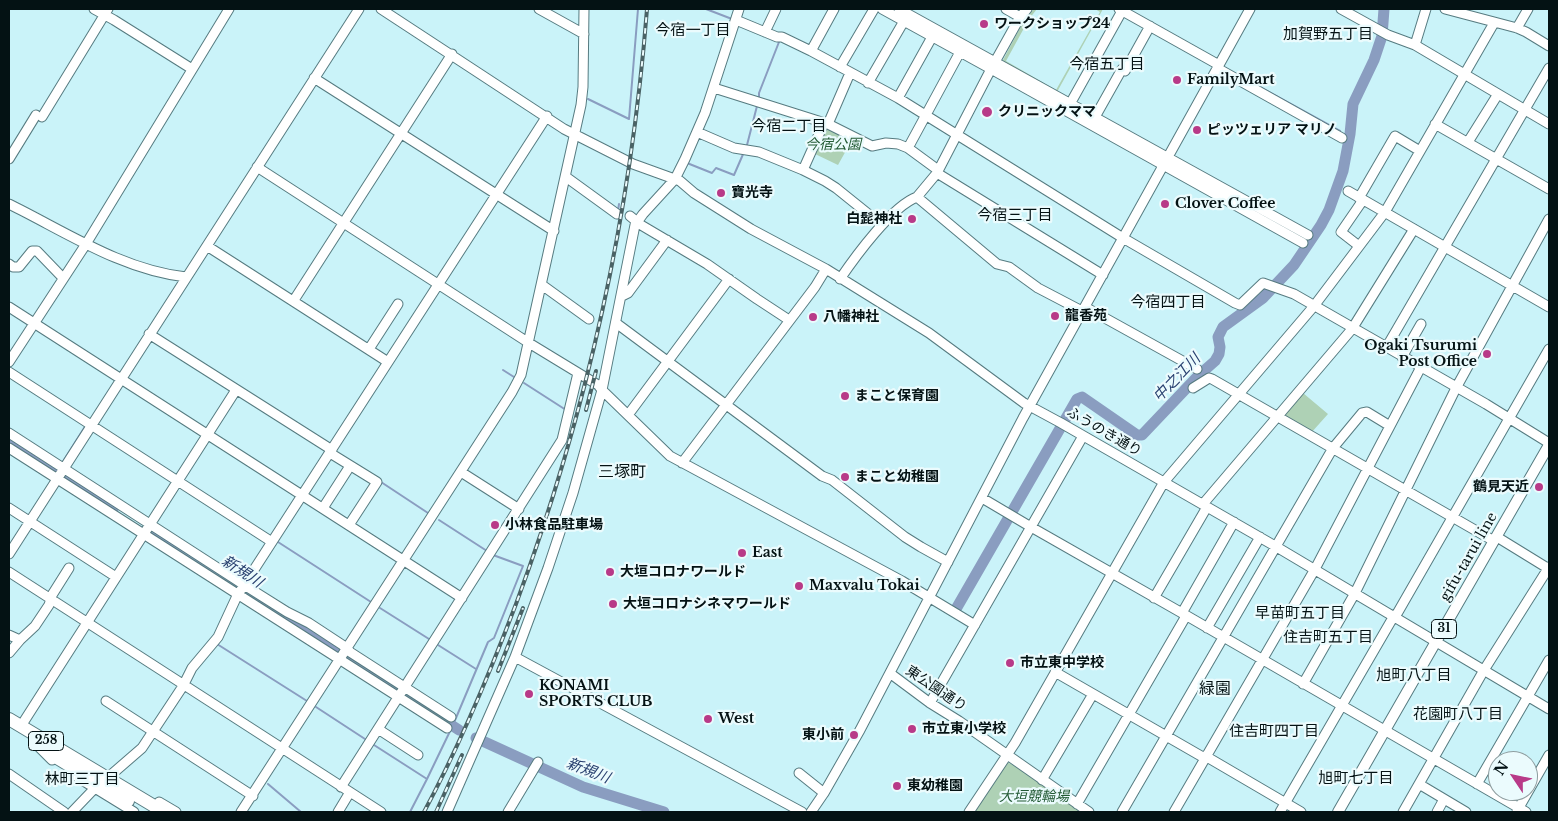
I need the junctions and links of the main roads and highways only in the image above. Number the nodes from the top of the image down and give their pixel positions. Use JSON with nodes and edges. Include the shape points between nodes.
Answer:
{"nodes":[{"id":1,"x":1549,"y":444,"type":"edge"},
{"id":2,"x":9,"y":719,"type":"edge"},
{"id":3,"x":15,"y":727,"type":"edge"},
{"id":4,"x":80,"y":766,"type":"junction"},
{"id":5,"x":171,"y":811,"type":"edge"},
{"id":6,"x":148,"y":812,"type":"edge"},
{"id":7,"x":1338,"y":812,"type":"edge"}],
"edges":[{"from":1,"to":7,"type":"main road","name":"gifu-tarui line","number":"31"},
{"from":2,"to":3,"type":"highway","number":"258"},
{"from":3,"to":4,"type":"highway","number":"258"},
{"from":4,"to":5,"type":"highway","number":"258"},
{"from":4,"to":6,"type":"highway","number":"258"}]}
